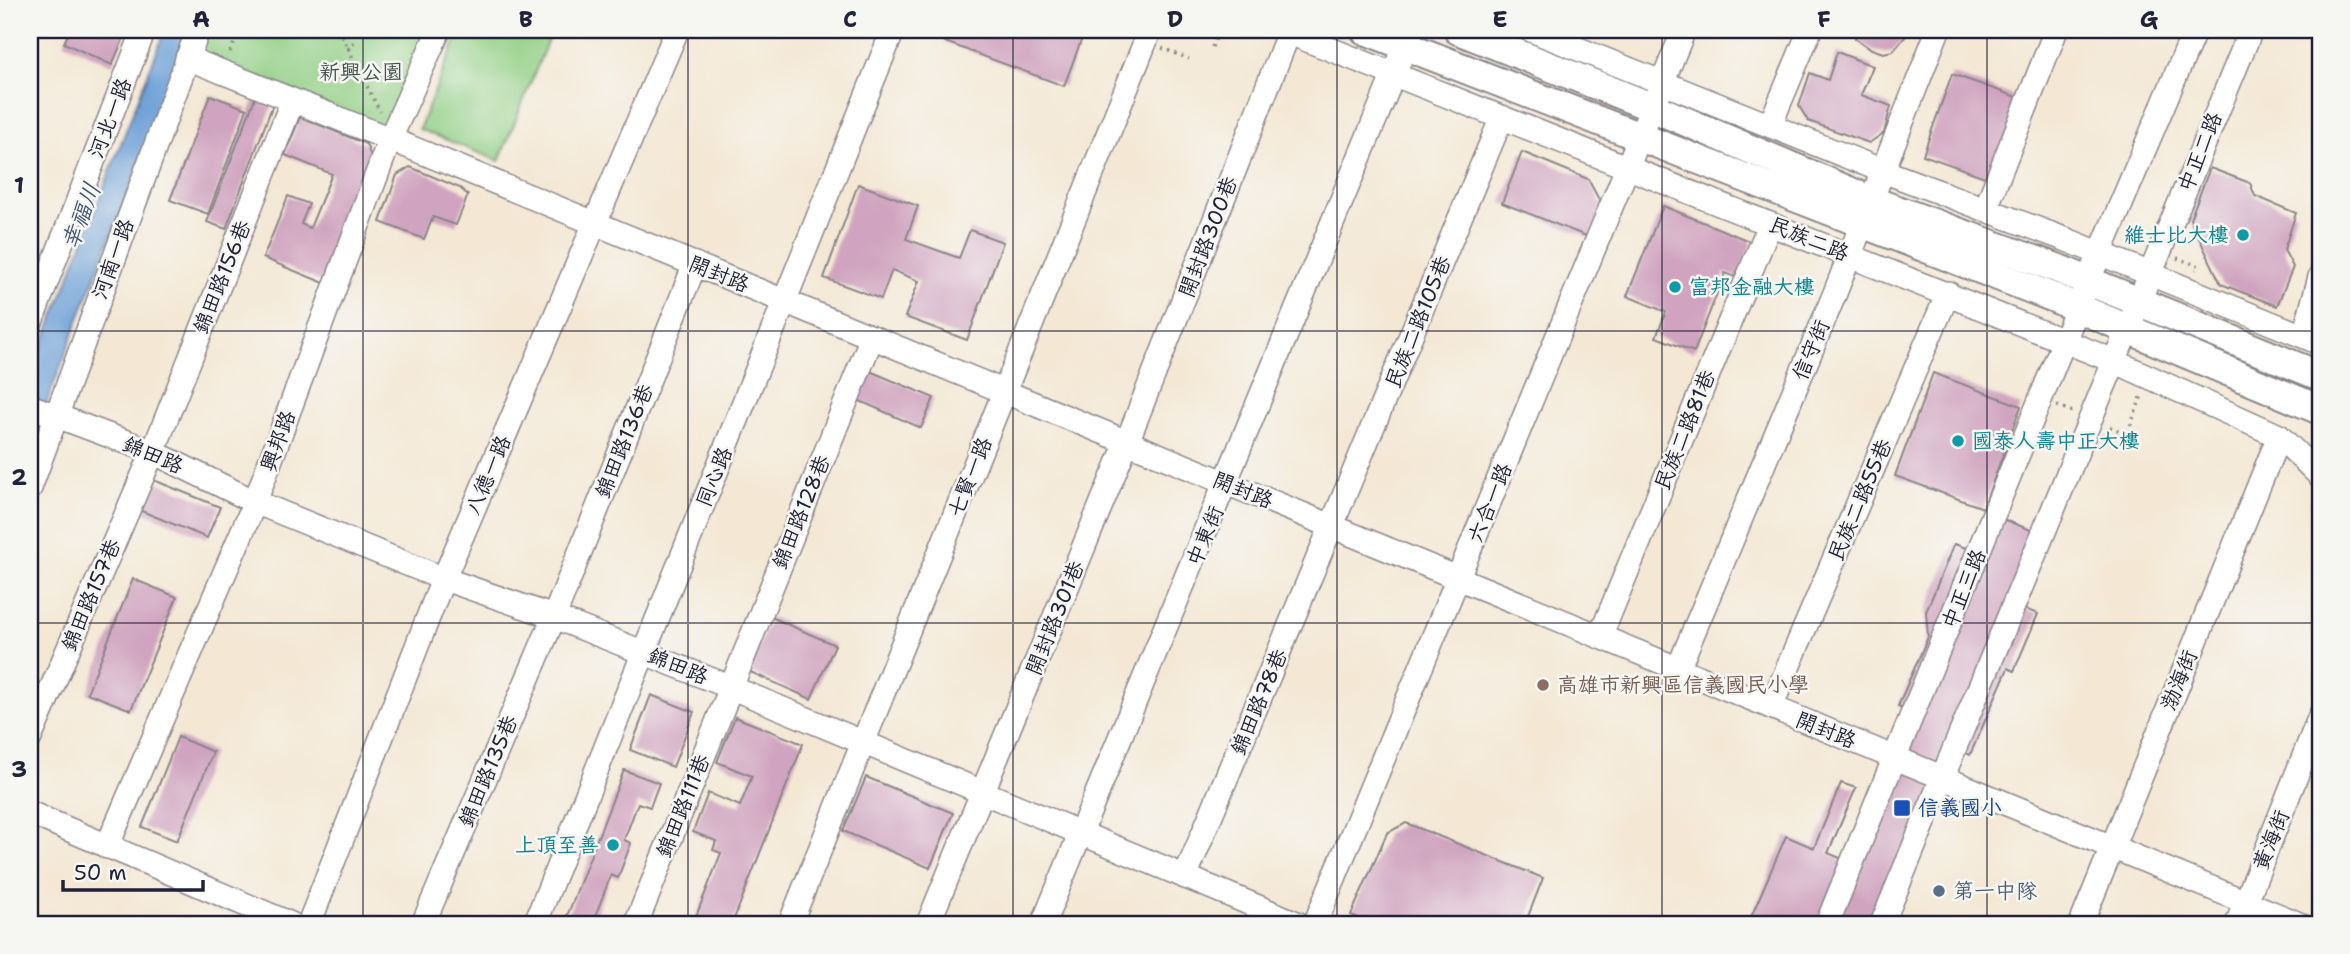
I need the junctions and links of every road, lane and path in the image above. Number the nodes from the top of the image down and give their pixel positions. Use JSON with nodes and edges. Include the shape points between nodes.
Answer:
{"nodes":[{"id":1,"x":144,"y":30,"type":"edge"},
{"id":2,"x":198,"y":30,"type":"edge"},
{"id":3,"x":230,"y":30,"type":"edge"},
{"id":4,"x":302,"y":30,"type":"edge"},
{"id":5,"x":339,"y":30,"type":"edge"},
{"id":6,"x":439,"y":30,"type":"edge"},
{"id":7,"x":677,"y":30,"type":"edge"},
{"id":8,"x":893,"y":30,"type":"edge"},
{"id":9,"x":1150,"y":30,"type":"edge"},
{"id":10,"x":1219,"y":30,"type":"edge"},
{"id":11,"x":1365,"y":30,"type":"edge"},
{"id":12,"x":1458,"y":30,"type":"edge"},
{"id":13,"x":1684,"y":30,"type":"edge"},
{"id":14,"x":1810,"y":30,"type":"edge"},
{"id":15,"x":1938,"y":30,"type":"edge"},
{"id":16,"x":2056,"y":30,"type":"edge"},
{"id":17,"x":2195,"y":30,"type":"edge"},
{"id":18,"x":2251,"y":30,"type":"edge"},
{"id":19,"x":1286,"y":31,"type":"edge"},
{"id":20,"x":1538,"y":31,"type":"edge"},
{"id":21,"x":239,"y":32,"type":"edge"},
{"id":22,"x":1409,"y":38,"type":"edge"},
{"id":23,"x":356,"y":40,"type":"dead end"},
{"id":24,"x":1212,"y":47,"type":"dead end"},
{"id":25,"x":348,"y":49,"type":"junction"},
{"id":26,"x":230,"y":52,"type":"dead end"},
{"id":27,"x":187,"y":58,"type":"junction"},
{"id":28,"x":1394,"y":74,"type":"junction"},
{"id":29,"x":1664,"y":82,"type":"junction"},
{"id":30,"x":292,"y":102,"type":"junction"},
{"id":31,"x":1654,"y":108,"type":"junction"},
{"id":32,"x":382,"y":116,"type":"dead end"},
{"id":33,"x":1502,"y":117,"type":"junction"},
{"id":34,"x":1770,"y":123,"type":"junction"},
{"id":35,"x":1641,"y":137,"type":"junction"},
{"id":36,"x":390,"y":139,"type":"junction"},
{"id":37,"x":1629,"y":167,"type":"junction"},
{"id":38,"x":1883,"y":171,"type":"junction"},
{"id":39,"x":1986,"y":208,"type":"junction"},
{"id":40,"x":1867,"y":212,"type":"junction"},
{"id":41,"x":1770,"y":223,"type":"junction"},
{"id":42,"x":596,"y":224,"type":"junction"},
{"id":43,"x":2100,"y":253,"type":"junction"},
{"id":44,"x":1850,"y":256,"type":"junction"},
{"id":45,"x":695,"y":264,"type":"junction"},
{"id":46,"x":2150,"y":275,"type":"junction"},
{"id":47,"x":2320,"y":277,"type":"edge"},
{"id":48,"x":2088,"y":282,"type":"junction"},
{"id":49,"x":1948,"y":293,"type":"junction"},
{"id":50,"x":784,"y":301,"type":"junction"},
{"id":51,"x":2078,"y":307,"type":"junction"},
{"id":52,"x":2133,"y":315,"type":"junction"},
{"id":53,"x":30,"y":324,"type":"edge"},
{"id":54,"x":872,"y":337,"type":"junction"},
{"id":55,"x":2312,"y":339,"type":"edge"},
{"id":56,"x":2064,"y":341,"type":"junction"},
{"id":57,"x":2114,"y":361,"type":"junction"},
{"id":58,"x":2320,"y":376,"type":"edge"},
{"id":59,"x":1004,"y":391,"type":"junction"},
{"id":60,"x":2320,"y":410,"type":"edge"},
{"id":61,"x":43,"y":411,"type":"edge"},
{"id":62,"x":2279,"y":436,"type":"junction"},
{"id":63,"x":1127,"y":442,"type":"junction"},
{"id":64,"x":153,"y":452,"type":"junction"},
{"id":65,"x":2320,"y":476,"type":"edge"},
{"id":66,"x":1227,"y":483,"type":"junction"},
{"id":67,"x":30,"y":488,"type":"edge"},
{"id":68,"x":255,"y":502,"type":"junction"},
{"id":69,"x":1333,"y":527,"type":"junction"},
{"id":70,"x":444,"y":579,"type":"junction"},
{"id":71,"x":1459,"y":579,"type":"junction"},
{"id":72,"x":554,"y":617,"type":"junction"},
{"id":73,"x":1600,"y":637,"type":"junction"},
{"id":74,"x":643,"y":652,"type":"junction"},
{"id":75,"x":1678,"y":669,"type":"junction"},
{"id":76,"x":730,"y":687,"type":"junction"},
{"id":77,"x":1771,"y":707,"type":"junction"},
{"id":78,"x":2320,"y":716,"type":"edge"},
{"id":79,"x":30,"y":738,"type":"edge"},
{"id":80,"x":862,"y":745,"type":"junction"},
{"id":81,"x":1895,"y":758,"type":"junction"},
{"id":82,"x":1943,"y":778,"type":"junction"},
{"id":83,"x":983,"y":794,"type":"junction"},
{"id":84,"x":30,"y":813,"type":"edge"},
{"id":85,"x":1080,"y":834,"type":"junction"},
{"id":86,"x":107,"y":847,"type":"junction"},
{"id":87,"x":2111,"y":847,"type":"junction"},
{"id":88,"x":1185,"y":877,"type":"junction"},
{"id":89,"x":2246,"y":903,"type":"junction"},
{"id":90,"x":291,"y":924,"type":"edge"},
{"id":91,"x":309,"y":924,"type":"edge"},
{"id":92,"x":423,"y":924,"type":"edge"},
{"id":93,"x":535,"y":924,"type":"edge"},
{"id":94,"x":636,"y":924,"type":"edge"},
{"id":95,"x":790,"y":924,"type":"edge"},
{"id":96,"x":928,"y":924,"type":"edge"},
{"id":97,"x":1043,"y":924,"type":"edge"},
{"id":98,"x":1298,"y":924,"type":"edge"},
{"id":99,"x":1315,"y":924,"type":"edge"},
{"id":100,"x":1827,"y":924,"type":"edge"},
{"id":101,"x":1882,"y":924,"type":"edge"},
{"id":102,"x":2081,"y":924,"type":"edge"},
{"id":103,"x":2237,"y":924,"type":"edge"},
{"id":104,"x":2299,"y":924,"type":"edge"}],
"edges":[{"from":1,"to":53,"type":"street","name":"河北一路"},
{"from":2,"to":27,"type":"street","name":"河南一路"},
{"from":3,"to":21,"type":"path"},
{"from":4,"to":21,"type":"path"},
{"from":5,"to":25,"type":"path"},
{"from":6,"to":36,"type":"street","name":"興邦路"},
{"from":7,"to":42,"type":"street","name":"八德一路"},
{"from":8,"to":50,"type":"street","name":"同心路"},
{"from":9,"to":59,"type":"street","name":"七賢一路"},
{"from":10,"to":24,"type":"path"},
{"from":11,"to":22,"type":"main road","name":"民族二路"},
{"from":12,"to":31,"type":"main road","name":"民族二路"},
{"from":13,"to":29,"type":"street","name":"六合一路"},
{"from":14,"to":34,"type":"street"},
{"from":15,"to":38,"type":"street","name":"信守街"},
{"from":16,"to":39,"type":"street"},
{"from":17,"to":43,"type":"street"},
{"from":18,"to":46,"type":"street","name":"中正二路"},
{"from":19,"to":28,"type":"street","name":"民族二路"},
{"from":19,"to":63,"type":"street","name":"開封路300巷"},
{"from":20,"to":29,"type":"street"},
{"from":21,"to":26,"type":"path"},
{"from":22,"to":28,"type":"street","name":"中東街"},
{"from":22,"to":35,"type":"main road","name":"民族二路"},
{"from":23,"to":25,"type":"path"},
{"from":25,"to":32,"type":"path"},
{"from":27,"to":30,"type":"street","name":"開封路"},
{"from":27,"to":61,"type":"street","name":"河南一路"},
{"from":28,"to":33,"type":"street","name":"民族二路"},
{"from":28,"to":66,"type":"street","name":"中東街"},
{"from":29,"to":31,"type":"street","name":"六合一路"},
{"from":29,"to":34,"type":"street"},
{"from":30,"to":36,"type":"street","name":"開封路"},
{"from":30,"to":64,"type":"street","name":"錦田路156巷"},
{"from":31,"to":35,"type":"street","name":"六合一路"},
{"from":31,"to":40,"type":"main road","name":"民族二路"},
{"from":33,"to":37,"type":"street","name":"民族二路"},
{"from":33,"to":69,"type":"street","name":"民族二路105巷"},
{"from":34,"to":38,"type":"street"},
{"from":35,"to":37,"type":"street","name":"六合一路"},
{"from":35,"to":40,"type":"main road","name":"民族二路"},
{"from":36,"to":42,"type":"street","name":"開封路"},
{"from":36,"to":68,"type":"street","name":"興邦路"},
{"from":37,"to":41,"type":"street","name":"民族二路"},
{"from":37,"to":71,"type":"street","name":"六合一路"},
{"from":38,"to":39,"type":"street"},
{"from":38,"to":40,"type":"street","name":"信守街"},
{"from":39,"to":43,"type":"street"},
{"from":40,"to":44,"type":"street","name":"信守街"},
{"from":40,"to":48,"type":"main road","name":"民族二路"},
{"from":40,"to":51,"type":"main road","name":"民族二路"},
{"from":41,"to":44,"type":"street","name":"民族二路"},
{"from":41,"to":73,"type":"street","name":"民族二路81巷"},
{"from":42,"to":45,"type":"street","name":"開封路"},
{"from":42,"to":70,"type":"street","name":"八德一路"},
{"from":43,"to":46,"type":"street"},
{"from":43,"to":48,"type":"street","name":"中正三路"},
{"from":44,"to":49,"type":"street","name":"民族二路"},
{"from":44,"to":75,"type":"street","name":"信守街"},
{"from":45,"to":50,"type":"street","name":"開封路"},
{"from":45,"to":72,"type":"street","name":"錦田路136巷"},
{"from":46,"to":52,"type":"street"},
{"from":46,"to":55,"type":"street"},
{"from":47,"to":55,"type":"street"},
{"from":48,"to":51,"type":"street","name":"中正三路"},
{"from":48,"to":52,"type":"main road","name":"民族二路"},
{"from":49,"to":56,"type":"street","name":"民族二路"},
{"from":49,"to":77,"type":"street","name":"民族二路55巷"},
{"from":50,"to":54,"type":"street","name":"開封路"},
{"from":50,"to":74,"type":"street","name":"同心路"},
{"from":51,"to":52,"type":"main road","name":"民族二路"},
{"from":51,"to":56,"type":"street","name":"中正三路"},
{"from":52,"to":57,"type":"street"},
{"from":52,"to":58,"type":"main road","name":"民族二路"},
{"from":52,"to":60,"type":"main road","name":"民族二路"},
{"from":54,"to":59,"type":"street","name":"開封路"},
{"from":54,"to":76,"type":"street","name":"錦田路128巷"},
{"from":56,"to":57,"type":"street","name":"民族二路"},
{"from":56,"to":81,"type":"street","name":"中正三路"},
{"from":57,"to":62,"type":"street","name":"民族二路"},
{"from":57,"to":82,"type":"street"},
{"from":59,"to":63,"type":"street","name":"開封路"},
{"from":59,"to":80,"type":"street","name":"七賢一路"},
{"from":61,"to":64,"type":"street","name":"錦田路"},
{"from":61,"to":67,"type":"street","name":"河南一路"},
{"from":62,"to":65,"type":"street","name":"民族二路"},
{"from":62,"to":87,"type":"street","name":"渤海街"},
{"from":63,"to":66,"type":"street","name":"開封路"},
{"from":63,"to":83,"type":"street","name":"開封路301巷"},
{"from":64,"to":68,"type":"street","name":"錦田路"},
{"from":64,"to":79,"type":"street","name":"錦田路157巷"},
{"from":66,"to":69,"type":"street","name":"開封路"},
{"from":66,"to":85,"type":"street","name":"中東街"},
{"from":68,"to":70,"type":"street","name":"錦田路"},
{"from":68,"to":86,"type":"street","name":"興邦路"},
{"from":69,"to":71,"type":"street","name":"開封路"},
{"from":69,"to":88,"type":"street","name":"錦田路78巷"},
{"from":70,"to":72,"type":"street","name":"錦田路"},
{"from":70,"to":91,"type":"street","name":"八德一路"},
{"from":71,"to":73,"type":"street","name":"開封路"},
{"from":71,"to":99,"type":"street","name":"六合一路"},
{"from":72,"to":74,"type":"street","name":"錦田路"},
{"from":72,"to":92,"type":"street","name":"錦田路135巷"},
{"from":73,"to":75,"type":"street","name":"開封路"},
{"from":74,"to":76,"type":"street","name":"錦田路"},
{"from":74,"to":93,"type":"street","name":"同心路"},
{"from":75,"to":77,"type":"street","name":"開封路"},
{"from":76,"to":80,"type":"street","name":"錦田路"},
{"from":76,"to":94,"type":"street","name":"錦田路111巷"},
{"from":77,"to":81,"type":"street","name":"開封路"},
{"from":78,"to":89,"type":"street","name":"黃海街"},
{"from":80,"to":83,"type":"street","name":"錦田路"},
{"from":80,"to":95,"type":"street","name":"七賢一路"},
{"from":81,"to":82,"type":"street","name":"開封路"},
{"from":81,"to":100,"type":"street","name":"中正三路"},
{"from":82,"to":87,"type":"street","name":"開封路"},
{"from":82,"to":101,"type":"street"},
{"from":83,"to":85,"type":"street","name":"錦田路"},
{"from":83,"to":96,"type":"street","name":"開封路301巷"},
{"from":84,"to":86,"type":"street"},
{"from":85,"to":88,"type":"street","name":"錦田路"},
{"from":85,"to":97,"type":"street","name":"中東街"},
{"from":86,"to":90,"type":"street"},
{"from":87,"to":89,"type":"street","name":"開封路"},
{"from":87,"to":102,"type":"street","name":"渤海街"},
{"from":88,"to":98,"type":"street","name":"錦田路"},
{"from":89,"to":103,"type":"street","name":"黃海街"},
{"from":89,"to":104,"type":"street","name":"開封路"}]}
